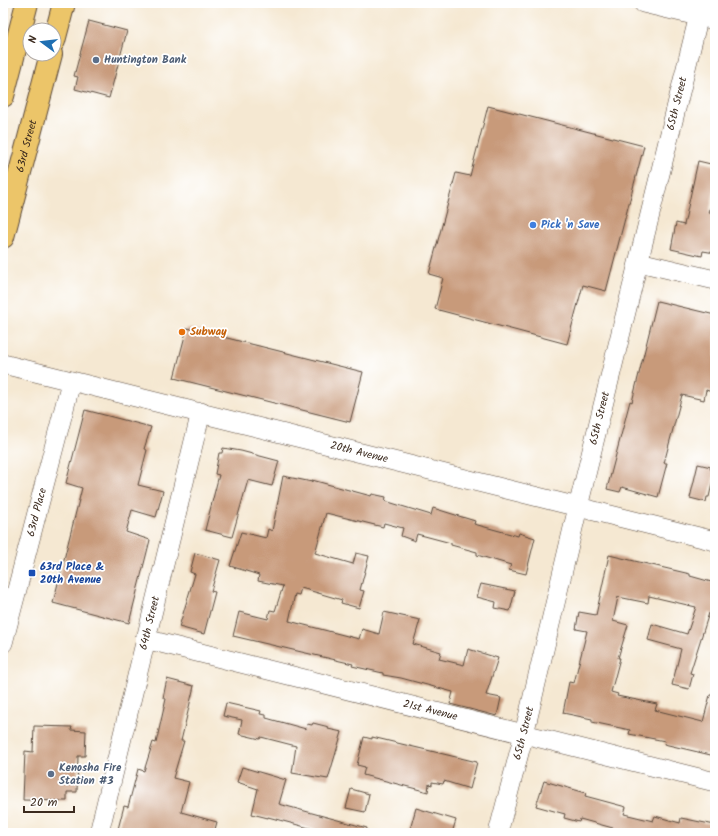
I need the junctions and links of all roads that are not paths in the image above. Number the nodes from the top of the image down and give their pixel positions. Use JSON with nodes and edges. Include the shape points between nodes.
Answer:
{"nodes":[{"id":1,"x":27,"y":3,"type":"edge"},
{"id":2,"x":64,"y":3,"type":"edge"},
{"id":3,"x":643,"y":3,"type":"edge"},
{"id":4,"x":705,"y":13,"type":"edge"},
{"id":5,"x":59,"y":22,"type":"edge"},
{"id":6,"x":49,"y":62,"type":"edge"},
{"id":7,"x":3,"y":96,"type":"edge"},
{"id":8,"x":3,"y":238,"type":"edge"},
{"id":9,"x":639,"y":262,"type":"junction"},
{"id":10,"x":715,"y":280,"type":"edge"},
{"id":11,"x":3,"y":364,"type":"edge"},
{"id":12,"x":71,"y":382,"type":"junction"},
{"id":13,"x":201,"y":412,"type":"junction"},
{"id":14,"x":578,"y":507,"type":"junction"},
{"id":15,"x":715,"y":541,"type":"edge"},
{"id":16,"x":145,"y":639,"type":"junction"},
{"id":17,"x":3,"y":643,"type":"edge"},
{"id":18,"x":524,"y":734,"type":"junction"},
{"id":19,"x":715,"y":782,"type":"edge"},
{"id":20,"x":99,"y":833,"type":"edge"},
{"id":21,"x":498,"y":833,"type":"edge"}],
"edges":[{"from":1,"to":7,"type":"main road"},
{"from":2,"to":5,"type":"main road"},
{"from":3,"to":4,"type":"street"},
{"from":4,"to":9,"type":"street","name":"65th Street"},
{"from":6,"to":8,"type":"main road","name":"63rd Street"},
{"from":9,"to":10,"type":"street"},
{"from":9,"to":14,"type":"street","name":"65th Street"},
{"from":11,"to":12,"type":"street","name":"20th Avenue"},
{"from":12,"to":13,"type":"street","name":"20th Avenue"},
{"from":12,"to":17,"type":"street","name":"63rd Place"},
{"from":13,"to":14,"type":"street","name":"20th Avenue"},
{"from":13,"to":16,"type":"street","name":"64th Street"},
{"from":14,"to":15,"type":"street","name":"20th Avenue"},
{"from":14,"to":18,"type":"street","name":"65th Street"},
{"from":16,"to":18,"type":"street","name":"21st Avenue"},
{"from":16,"to":20,"type":"street","name":"64th Street"},
{"from":18,"to":19,"type":"street","name":"21st Avenue"},
{"from":18,"to":21,"type":"street","name":"65th Street"}]}
